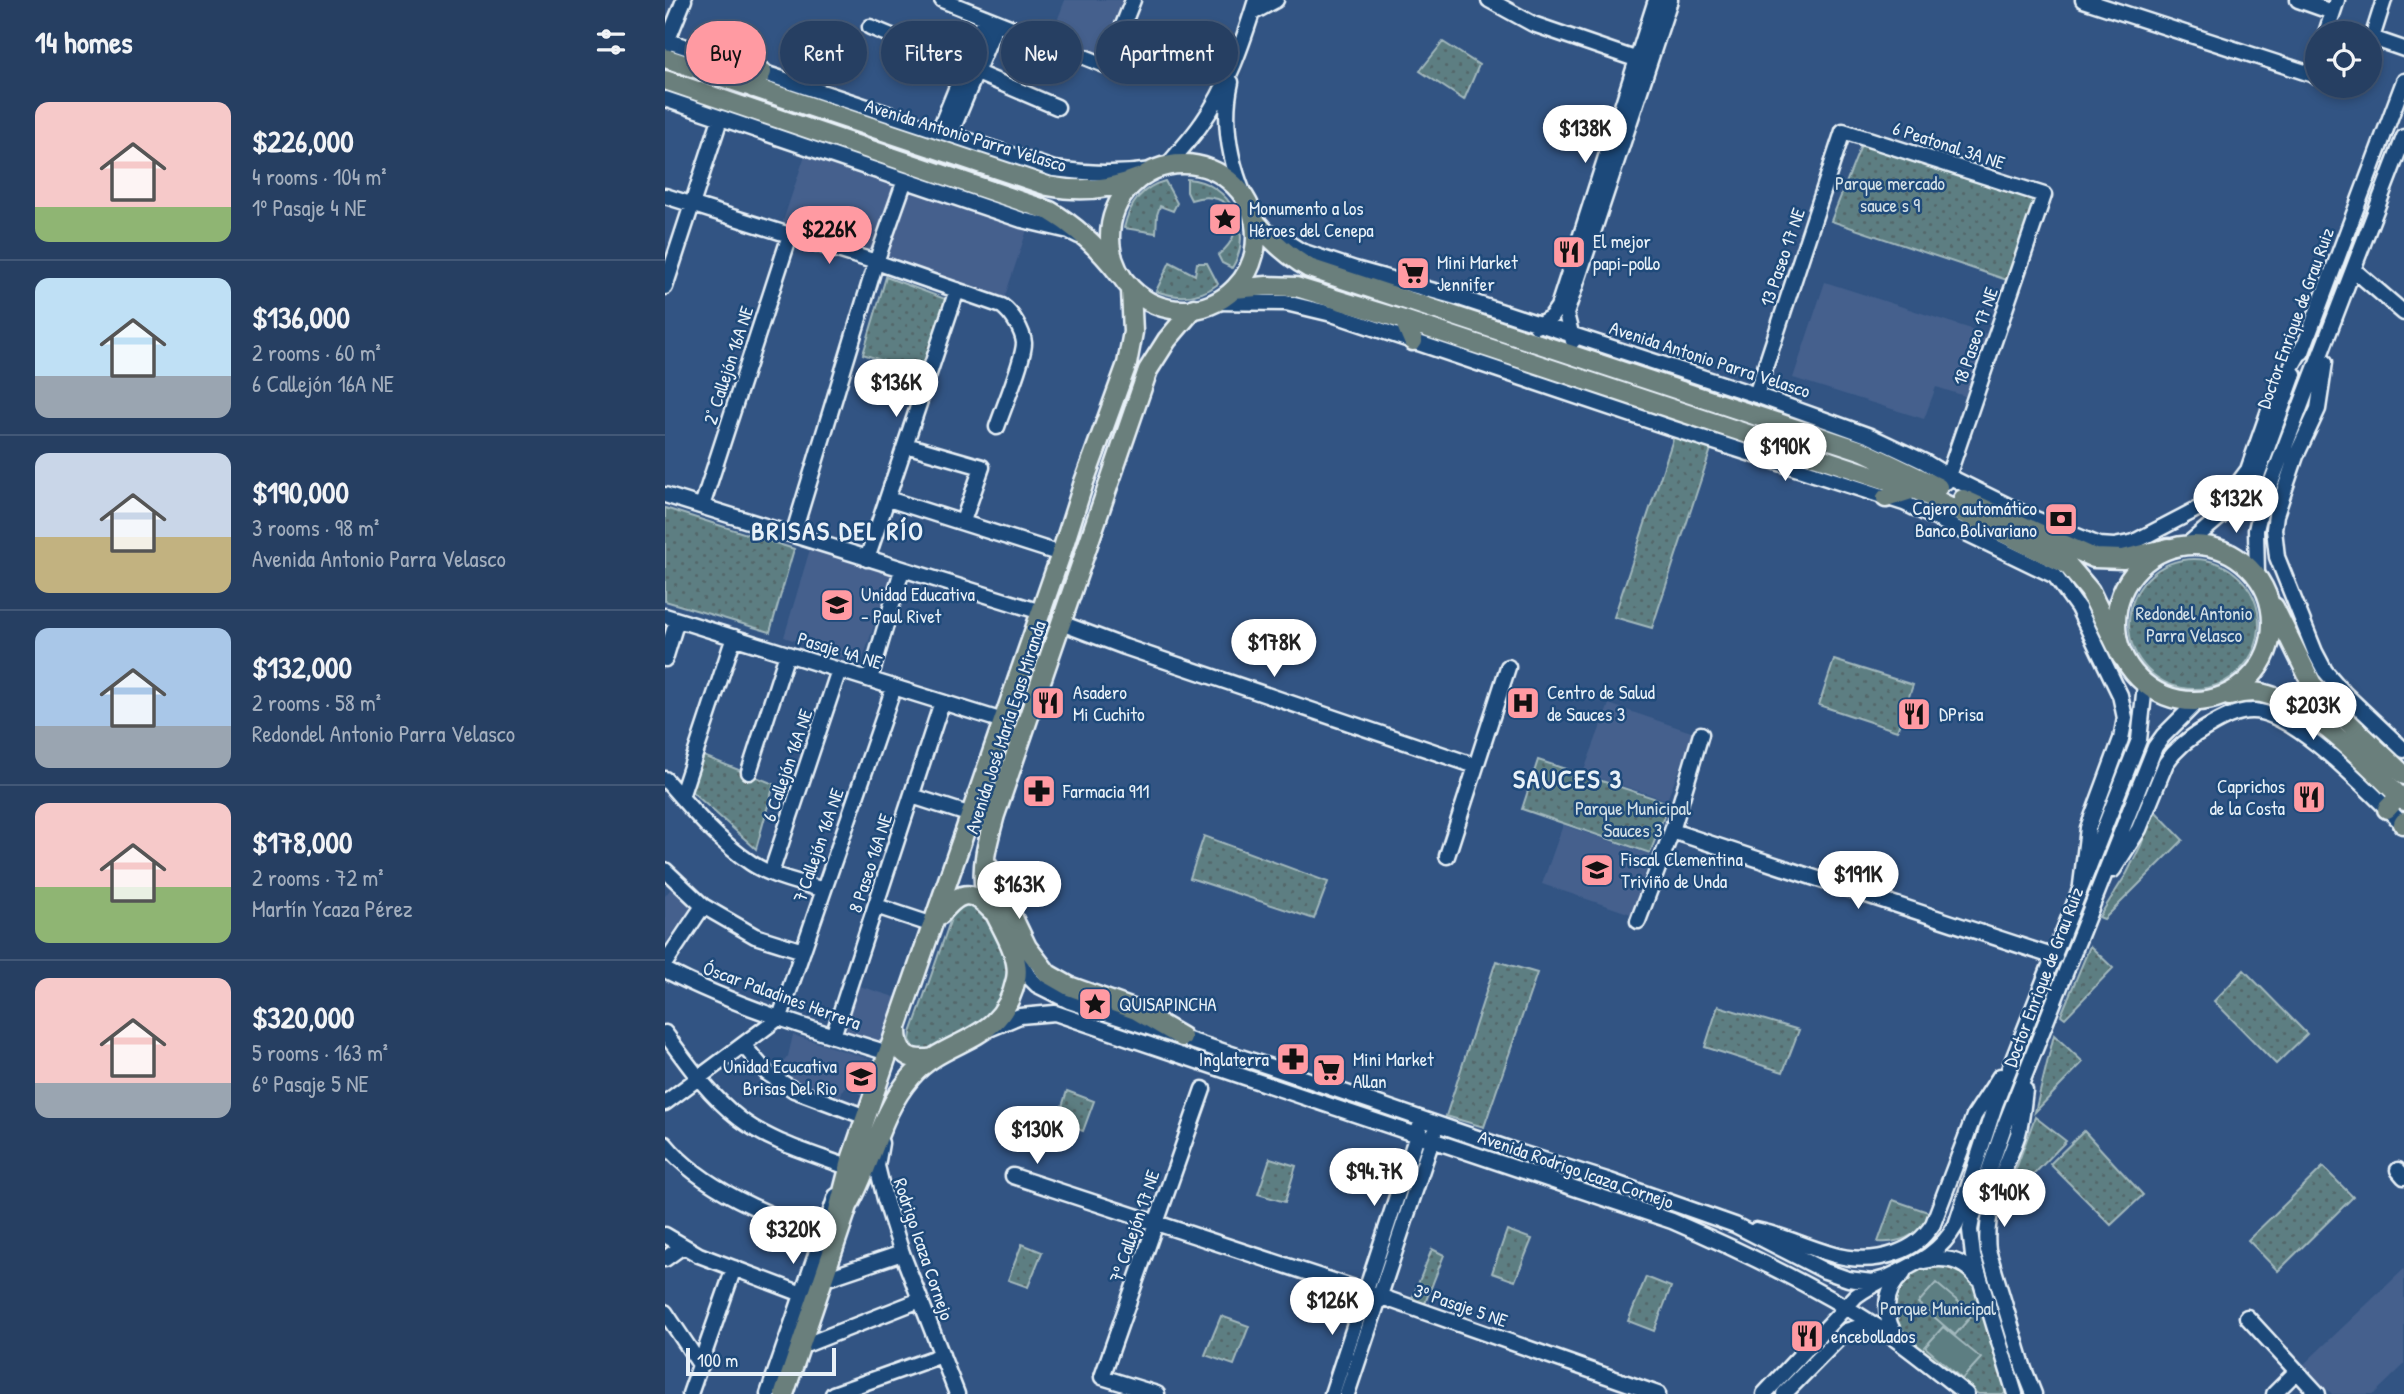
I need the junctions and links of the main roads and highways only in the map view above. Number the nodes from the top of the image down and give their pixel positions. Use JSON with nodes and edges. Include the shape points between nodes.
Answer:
{"nodes":[{"id":1,"x":666,"y":47,"type":"edge"},
{"id":2,"x":665,"y":80,"type":"edge"},
{"id":3,"x":1153,"y":171,"type":"junction"},
{"id":4,"x":1250,"y":208,"type":"junction"},
{"id":5,"x":1120,"y":275,"type":"junction"},
{"id":6,"x":1234,"y":289,"type":"junction"},
{"id":7,"x":1131,"y":290,"type":"junction"},
{"id":8,"x":1194,"y":309,"type":"junction"},
{"id":9,"x":1404,"y":320,"type":"junction"},
{"id":10,"x":1413,"y":341,"type":"road end"},
{"id":11,"x":1914,"y":489,"type":"junction"},
{"id":12,"x":1886,"y":498,"type":"road end"},
{"id":13,"x":2178,"y":546,"type":"junction"},
{"id":14,"x":2268,"y":595,"type":"junction"},
{"id":15,"x":2122,"y":657,"type":"junction"},
{"id":16,"x":2205,"y":700,"type":"junction"},
{"id":17,"x":2404,"y":775,"type":"edge"},
{"id":18,"x":2397,"y":802,"type":"edge"},
{"id":19,"x":986,"y":860,"type":"junction"},
{"id":20,"x":992,"y":911,"type":"junction"},
{"id":21,"x":933,"y":923,"type":"junction"},
{"id":22,"x":897,"y":1027,"type":"junction"},
{"id":23,"x":1182,"y":1037,"type":"road end"},
{"id":24,"x":934,"y":1058,"type":"junction"},
{"id":25,"x":806,"y":1316,"type":"junction"},
{"id":26,"x":776,"y":1394,"type":"edge"},
{"id":27,"x":784,"y":1394,"type":"edge"}],
"edges":[{"from":1,"to":3,"type":"main road","name":"Avenida Antonio Parra Velasco","via":[[1048,186],[1088,189],[1125,184]]},
{"from":2,"to":5,"type":"main road","via":[[1050,211],[1098,247]]},
{"from":3,"to":4,"type":"main road","via":[[1189,163],[1210,168],[1229,179]]},
{"from":3,"to":5,"type":"main road","via":[[1125,191],[1111,220],[1112,258]]},
{"from":4,"to":6,"type":"main road","via":[[1256,245],[1249,269]]},
{"from":4,"to":13,"type":"main road","name":"Avenida Antonio Parra Velasco","via":[[1282,250],[1309,268],[1863,452],[1945,483],[2094,558],[2123,559]]},
{"from":5,"to":7,"type":"main road"},
{"from":6,"to":8,"type":"main road"},
{"from":6,"to":9,"type":"main road","via":[[1296,287]]},
{"from":7,"to":8,"type":"main road","via":[[1165,308]]},
{"from":7,"to":21,"type":"main road","name":"Avenida José María Egas Miranda","via":[[1133,332],[1127,364]]},
{"from":8,"to":19,"type":"main road","name":"Avenida José María Egas Miranda","via":[[1148,370],[995,816]]},
{"from":9,"to":10,"type":"main road"},
{"from":9,"to":11,"type":"main road"},
{"from":11,"to":12,"type":"main road"},
{"from":11,"to":15,"type":"main road","via":[[2068,565],[2090,591]]},
{"from":13,"to":14,"type":"main road","via":[[2222,549],[2257,575]]},
{"from":13,"to":15,"type":"main road","via":[[2146,561],[2127,580],[2117,607],[2115,632]]},
{"from":14,"to":16,"type":"main road","via":[[2273,621],[2269,647],[2256,671],[2237,689]]},
{"from":14,"to":17,"type":"main road","via":[[2312,684]]},
{"from":15,"to":16,"type":"main road","via":[[2138,679],[2159,694],[2185,701]]},
{"from":16,"to":18,"type":"main road","via":[[2252,692],[2293,705],[2343,742]]},
{"from":19,"to":20,"type":"main road","name":"Avenida José María Egas Miranda","via":[[985,888]]},
{"from":19,"to":23,"type":"main road","via":[[1027,947],[1048,974],[1136,1010]]},
{"from":20,"to":21,"type":"main road","via":[[977,897],[961,895]]},
{"from":20,"to":24,"type":"main road","name":"Avenida José María Egas Miranda","via":[[1012,949],[1017,975],[1009,1004],[984,1031]]},
{"from":21,"to":22,"type":"main road","name":"Avenida José María Egas Miranda"},
{"from":22,"to":24,"type":"main road","via":[[899,1044],[907,1056]]},
{"from":22,"to":25,"type":"main road","name":"Avenida José María Egas Miranda","via":[[848,1161],[841,1204]]},
{"from":24,"to":25,"type":"main road","name":"Avenida José María Egas Miranda","via":[[912,1076],[887,1112]]},
{"from":25,"to":26,"type":"main road"},
{"from":25,"to":27,"type":"main road"}]}
